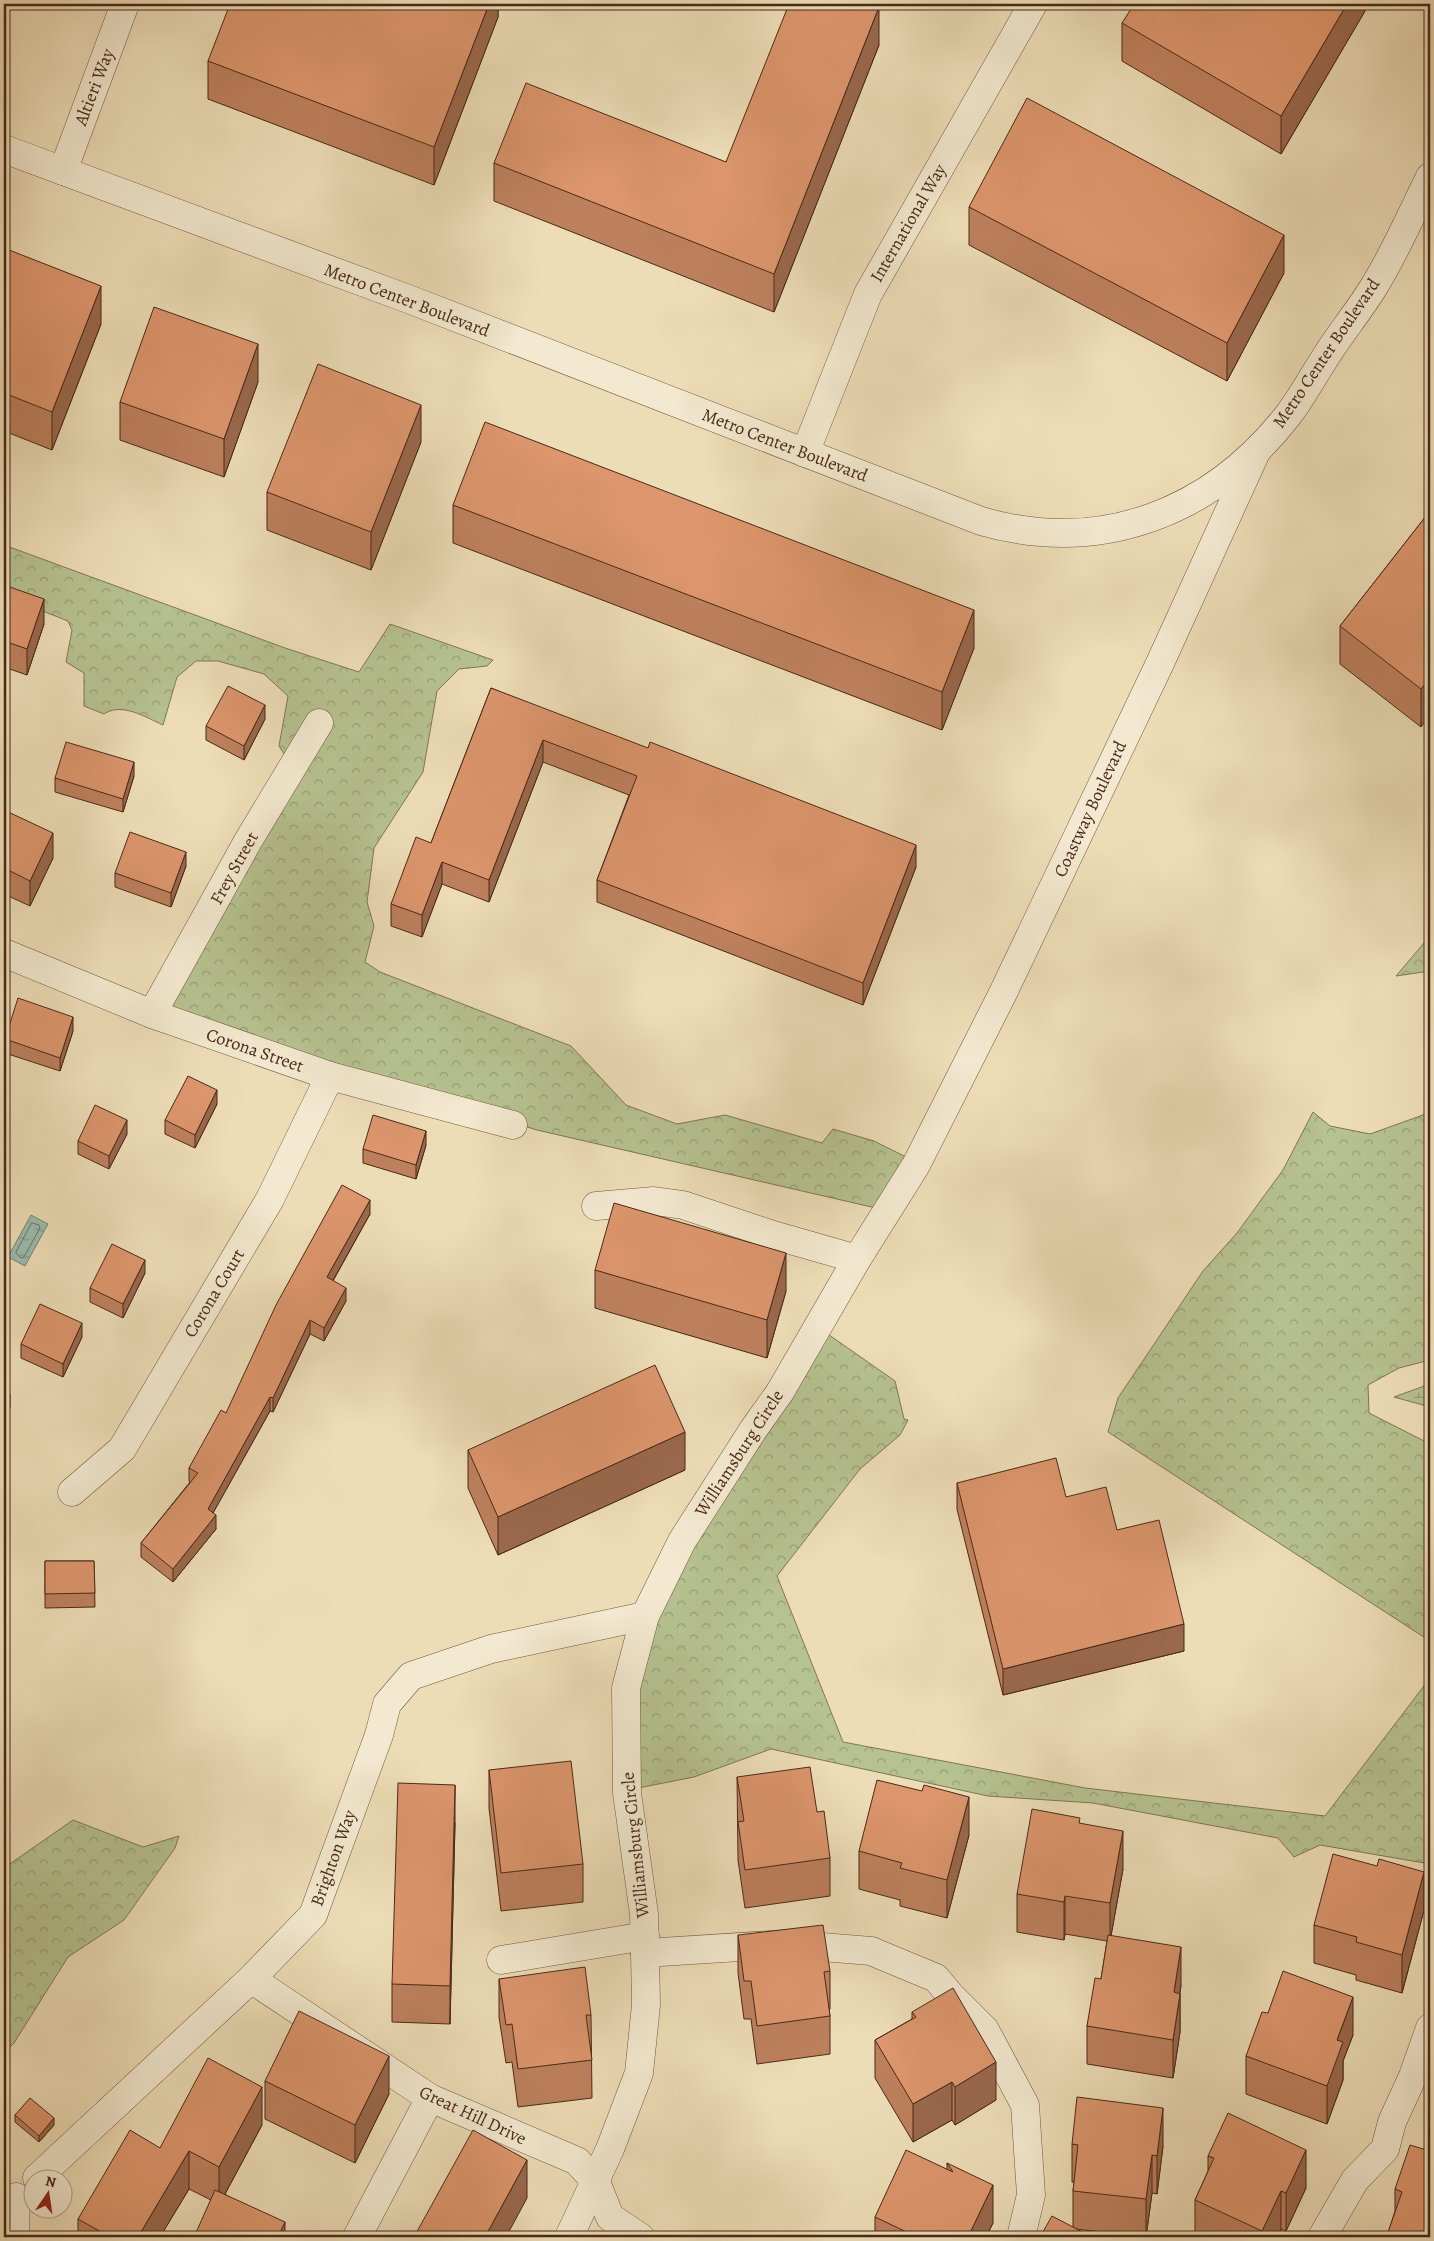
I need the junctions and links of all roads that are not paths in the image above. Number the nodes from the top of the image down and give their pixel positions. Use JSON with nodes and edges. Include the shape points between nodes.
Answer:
{"nodes":[{"id":1,"x":125,"y":4,"type":"edge"},
{"id":2,"x":1033,"y":4,"type":"edge"},
{"id":3,"x":4,"y":149,"type":"edge"},
{"id":4,"x":63,"y":171,"type":"junction"},
{"id":5,"x":1430,"y":176,"type":"edge"},
{"id":6,"x":1257,"y":450,"type":"junction"},
{"id":7,"x":805,"y":453,"type":"junction"},
{"id":8,"x":318,"y":723,"type":"dead end"},
{"id":9,"x":4,"y":953,"type":"edge"},
{"id":10,"x":152,"y":1014,"type":"junction"},
{"id":11,"x":330,"y":1076,"type":"junction"},
{"id":12,"x":513,"y":1125,"type":"dead end"},
{"id":13,"x":916,"y":1165,"type":"joint"},
{"id":14,"x":596,"y":1206,"type":"dead end"},
{"id":15,"x":857,"y":1258,"type":"junction"},
{"id":16,"x":72,"y":1492,"type":"dead end"},
{"id":17,"x":645,"y":1616,"type":"junction"},
{"id":18,"x":645,"y":1945,"type":"junction"},
{"id":19,"x":501,"y":1960,"type":"dead end"},
{"id":20,"x":251,"y":1979,"type":"junction"},
{"id":21,"x":1430,"y":2028,"type":"edge"},
{"id":22,"x":430,"y":2098,"type":"junction"},
{"id":23,"x":48,"y":2168,"type":"edge"},
{"id":24,"x":596,"y":2182,"type":"junction"},
{"id":25,"x":18,"y":2196,"type":"edge"},
{"id":26,"x":16,"y":2237,"type":"edge"},
{"id":27,"x":357,"y":2237,"type":"edge"},
{"id":28,"x":569,"y":2237,"type":"edge"},
{"id":29,"x":640,"y":2237,"type":"edge"},
{"id":30,"x":1021,"y":2237,"type":"edge"},
{"id":31,"x":1322,"y":2237,"type":"edge"}],
"edges":[{"from":1,"to":4,"type":"street","name":"Altieri Way"},
{"from":2,"to":7,"type":"street","name":"International Way","via":[[868,294]]},
{"from":3,"to":4,"type":"street","name":"Metro Center Boulevard"},
{"from":4,"to":7,"type":"street","name":"Metro Center Boulevard","via":[[411,300]]},
{"from":5,"to":6,"type":"street","name":"Metro Center Boulevard","via":[[1374,287],[1290,413]]},
{"from":6,"to":7,"type":"street","name":"Metro Center Boulevard","via":[[1209,490],[1176,508],[1140,523],[1065,533],[1026,531],[981,521]]},
{"from":6,"to":13,"type":"street","name":"Coastway Boulevard","via":[[1008,984]]},
{"from":8,"to":10,"type":"street","name":"Frey Street"},
{"from":9,"to":10,"type":"street","name":"Corona Street"},
{"from":10,"to":11,"type":"street","name":"Corona Street"},
{"from":11,"to":12,"type":"street","name":"Corona Street"},
{"from":11,"to":16,"type":"street","name":"Corona Court","via":[[270,1199],[122,1449]]},
{"from":13,"to":15,"type":"street","name":"Williamsburg Circle"},
{"from":14,"to":15,"type":"street","via":[[654,1201],[682,1205]]},
{"from":15,"to":17,"type":"street","name":"Williamsburg Circle","via":[[780,1392],[682,1541]]},
{"from":17,"to":18,"type":"street","name":"Williamsburg Circle","via":[[626,1688],[627,1793],[644,1914]]},
{"from":17,"to":20,"type":"street","name":"Brighton Way","via":[[491,1650],[411,1676],[387,1704],[379,1735],[313,1915]]},
{"from":18,"to":19,"type":"street"},
{"from":18,"to":24,"type":"street","name":"Williamsburg Circle","via":[[646,2005],[638,2073]]},
{"from":18,"to":30,"type":"street","via":[[786,1944],[872,1951],[936,1978],[985,2030],[1025,2105],[1031,2195]]},
{"from":20,"to":22,"type":"street","name":"Great Hill Drive"},
{"from":20,"to":23,"type":"street","name":"Brighton Way"},
{"from":21,"to":31,"type":"street","via":[[1392,2122],[1385,2149],[1355,2180]]},
{"from":22,"to":24,"type":"street","name":"Great Hill Drive","via":[[576,2161]]},
{"from":22,"to":27,"type":"street"},
{"from":24,"to":28,"type":"street","name":"Williamsburg Circle"},
{"from":24,"to":29,"type":"street","via":[[610,2217]]},
{"from":25,"to":26,"type":"street"}]}
